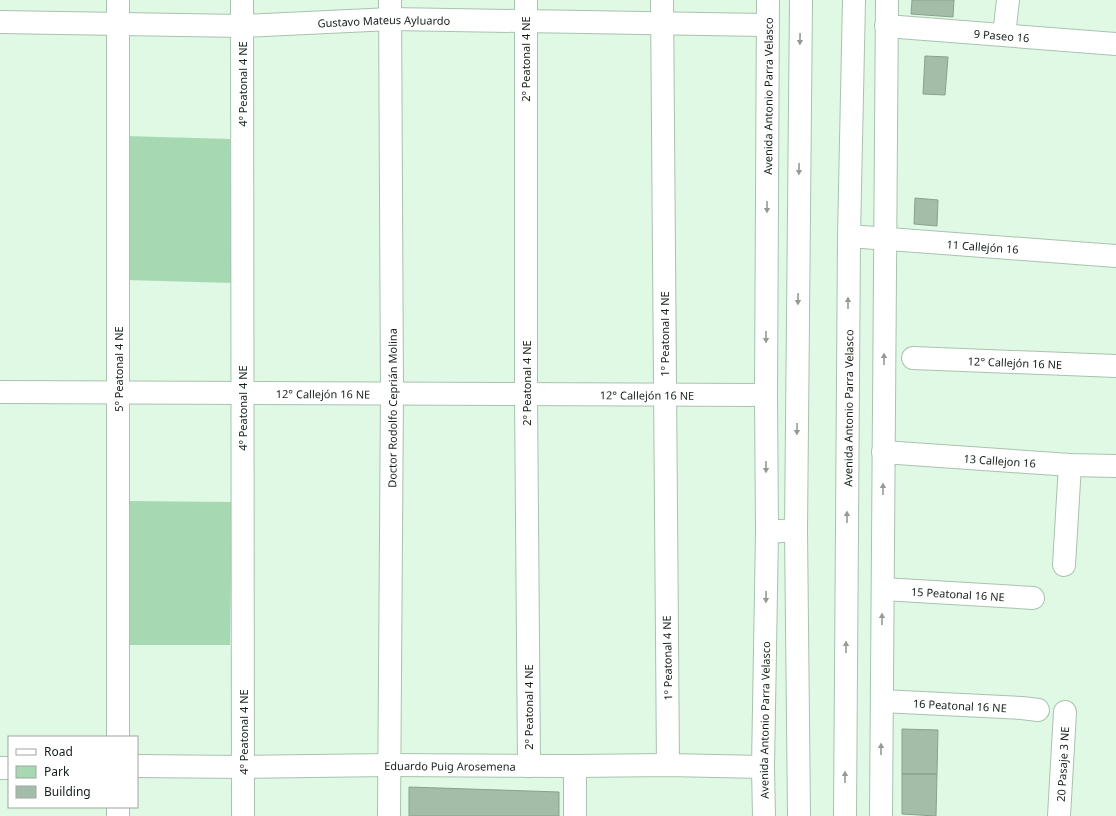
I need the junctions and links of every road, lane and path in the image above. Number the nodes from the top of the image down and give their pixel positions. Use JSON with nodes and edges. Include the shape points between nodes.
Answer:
{"nodes":[{"id":1,"x":118,"y":0,"type":"edge"},
{"id":2,"x":242,"y":0,"type":"edge"},
{"id":3,"x":662,"y":0,"type":"edge"},
{"id":4,"x":768,"y":0,"type":"edge"},
{"id":5,"x":801,"y":0,"type":"edge"},
{"id":6,"x":854,"y":0,"type":"edge"},
{"id":7,"x":887,"y":0,"type":"edge"},
{"id":8,"x":1008,"y":0,"type":"edge"},
{"id":9,"x":390,"y":10,"type":"edge"},
{"id":10,"x":526,"y":10,"type":"edge"},
{"id":11,"x":0,"y":22,"type":"edge"},
{"id":12,"x":662,"y":23,"type":"junction"},
{"id":13,"x":118,"y":24,"type":"junction"},
{"id":14,"x":768,"y":25,"type":"junction"},
{"id":15,"x":242,"y":26,"type":"junction"},
{"id":16,"x":886,"y":26,"type":"junction"},
{"id":17,"x":1004,"y":35,"type":"junction"},
{"id":18,"x":1116,"y":44,"type":"edge"},
{"id":19,"x":849,"y":236,"type":"junction"},
{"id":20,"x":885,"y":238,"type":"junction"},
{"id":21,"x":1116,"y":256,"type":"edge"},
{"id":22,"x":913,"y":358,"type":"dead end"},
{"id":23,"x":1116,"y":366,"type":"edge"},
{"id":24,"x":0,"y":392,"type":"edge"},
{"id":25,"x":118,"y":392,"type":"junction"},
{"id":26,"x":242,"y":393,"type":"junction"},
{"id":27,"x":392,"y":394,"type":"junction"},
{"id":28,"x":526,"y":394,"type":"junction"},
{"id":29,"x":664,"y":394,"type":"junction"},
{"id":30,"x":766,"y":395,"type":"junction"},
{"id":31,"x":883,"y":452,"type":"junction"},
{"id":32,"x":1070,"y":465,"type":"junction"},
{"id":33,"x":1116,"y":466,"type":"edge"},
{"id":34,"x":796,"y":530,"type":"junction"},
{"id":35,"x":767,"y":532,"type":"junction"},
{"id":36,"x":1064,"y":565,"type":"dead end"},
{"id":37,"x":882,"y":589,"type":"junction"},
{"id":38,"x":1033,"y":598,"type":"dead end"},
{"id":39,"x":882,"y":701,"type":"junction"},
{"id":40,"x":1038,"y":710,"type":"dead end"},
{"id":41,"x":1065,"y":712,"type":"dead end"},
{"id":42,"x":118,"y":736,"type":"edge"},
{"id":43,"x":389,"y":765,"type":"junction"},
{"id":44,"x":668,"y":765,"type":"junction"},
{"id":45,"x":138,"y":766,"type":"edge"},
{"id":46,"x":529,"y":766,"type":"junction"},
{"id":47,"x":575,"y":766,"type":"junction"},
{"id":48,"x":243,"y":767,"type":"junction"},
{"id":49,"x":763,"y":767,"type":"junction"},
{"id":50,"x":243,"y":816,"type":"edge"},
{"id":51,"x":389,"y":816,"type":"edge"},
{"id":52,"x":575,"y":816,"type":"edge"},
{"id":53,"x":764,"y":816,"type":"edge"},
{"id":54,"x":799,"y":816,"type":"edge"},
{"id":55,"x":845,"y":816,"type":"edge"},
{"id":56,"x":881,"y":816,"type":"edge"},
{"id":57,"x":1059,"y":816,"type":"edge"}],
"edges":[{"from":1,"to":13,"type":"street","name":"5º Peatonal 4 NE"},
{"from":2,"to":15,"type":"street","name":"4º Peatonal 4 NE"},
{"from":3,"to":12,"type":"street","name":"1º Peatonal 4 NE"},
{"from":4,"to":14,"type":"street","name":"Avenida Antonio Parra Velasco"},
{"from":5,"to":34,"type":"street","one_way":true},
{"from":6,"to":19,"type":"street","name":"Avenida Antonio Parra Velasco"},
{"from":7,"to":16,"type":"street"},
{"from":8,"to":17,"type":"street"},
{"from":9,"to":10,"type":"street","name":"Gustavo Mateus Ayluardo"},
{"from":9,"to":15,"type":"street","name":"Gustavo Mateus Ayluardo"},
{"from":9,"to":27,"type":"street","name":"Doctor Rodolfo Ceprián Molina"},
{"from":10,"to":12,"type":"street","name":"Gustavo Mateus Ayluardo"},
{"from":10,"to":28,"type":"street","name":"2º Peatonal 4 NE"},
{"from":11,"to":13,"type":"street","name":"Gustavo Mateus Ayluardo"},
{"from":12,"to":14,"type":"street","name":"Gustavo Mateus Ayluardo"},
{"from":12,"to":29,"type":"street","name":"1º Peatonal 4 NE"},
{"from":13,"to":15,"type":"street","name":"Gustavo Mateus Ayluardo"},
{"from":13,"to":25,"type":"street","name":"5º Peatonal 4 NE"},
{"from":14,"to":30,"type":"street","name":"Avenida Antonio Parra Velasco","one_way":true},
{"from":15,"to":26,"type":"street","name":"4º Peatonal 4 NE"},
{"from":16,"to":17,"type":"street","name":"9 Paseo 16"},
{"from":16,"to":20,"type":"street"},
{"from":17,"to":18,"type":"street","name":"9 Paseo 16"},
{"from":19,"to":20,"type":"street","name":"11 Callejón 16"},
{"from":55,"to":19,"type":"street","name":"Avenida Antonio Parra Velasco","one_way":true},
{"from":20,"to":21,"type":"street","name":"11 Callejón 16"},
{"from":31,"to":20,"type":"street","one_way":true},
{"from":22,"to":23,"type":"street","name":"12° Callejón 16 NE"},
{"from":24,"to":25,"type":"street","name":"12° Callejón 16 NE"},
{"from":25,"to":26,"type":"street","name":"12° Callejón 16 NE"},
{"from":25,"to":42,"type":"street","name":"5º Peatonal 4 NE"},
{"from":26,"to":27,"type":"street","name":"12° Callejón 16 NE"},
{"from":26,"to":48,"type":"street","name":"4º Peatonal 4 NE"},
{"from":27,"to":28,"type":"street","name":"12° Callejón 16 NE"},
{"from":27,"to":43,"type":"street","name":"Doctor Rodolfo Ceprián Molina"},
{"from":28,"to":29,"type":"street","name":"12° Callejón 16 NE"},
{"from":28,"to":46,"type":"street","name":"2º Peatonal 4 NE"},
{"from":29,"to":30,"type":"street","name":"12° Callejón 16 NE"},
{"from":29,"to":44,"type":"street","name":"1º Peatonal 4 NE"},
{"from":30,"to":35,"type":"street","name":"Avenida Antonio Parra Velasco","one_way":true},
{"from":31,"to":32,"type":"street","name":"13 Callejon 16"},
{"from":37,"to":31,"type":"street","one_way":true},
{"from":32,"to":33,"type":"street","name":"13 Callejon 16"},
{"from":32,"to":36,"type":"street"},
{"from":34,"to":35,"type":"street"},
{"from":34,"to":54,"type":"street"},
{"from":35,"to":49,"type":"street","name":"Avenida Antonio Parra Velasco","one_way":true},
{"from":37,"to":38,"type":"street","name":"15 Peatonal 16 NE"},
{"from":39,"to":37,"type":"street","one_way":true},
{"from":39,"to":40,"type":"street","name":"16 Peatonal 16 NE"},
{"from":56,"to":39,"type":"street","one_way":true},
{"from":41,"to":57,"type":"street","name":"20 Pasaje 3 NE"},
{"from":43,"to":46,"type":"street","name":"Eduardo Puig Arosemena"},
{"from":43,"to":48,"type":"street","name":"Eduardo Puig Arosemena"},
{"from":43,"to":51,"type":"street","name":"Doctor Rodolfo Ceprián Molina"},
{"from":44,"to":47,"type":"street","name":"Eduardo Puig Arosemena"},
{"from":44,"to":49,"type":"street","name":"Eduardo Puig Arosemena"},
{"from":45,"to":48,"type":"street","name":"Eduardo Puig Arosemena"},
{"from":46,"to":47,"type":"street","name":"Eduardo Puig Arosemena"},
{"from":47,"to":52,"type":"street"},
{"from":48,"to":50,"type":"street","name":"4º Peatonal 4 NE"},
{"from":49,"to":53,"type":"street","name":"Avenida Antonio Parra Velasco"}]}
